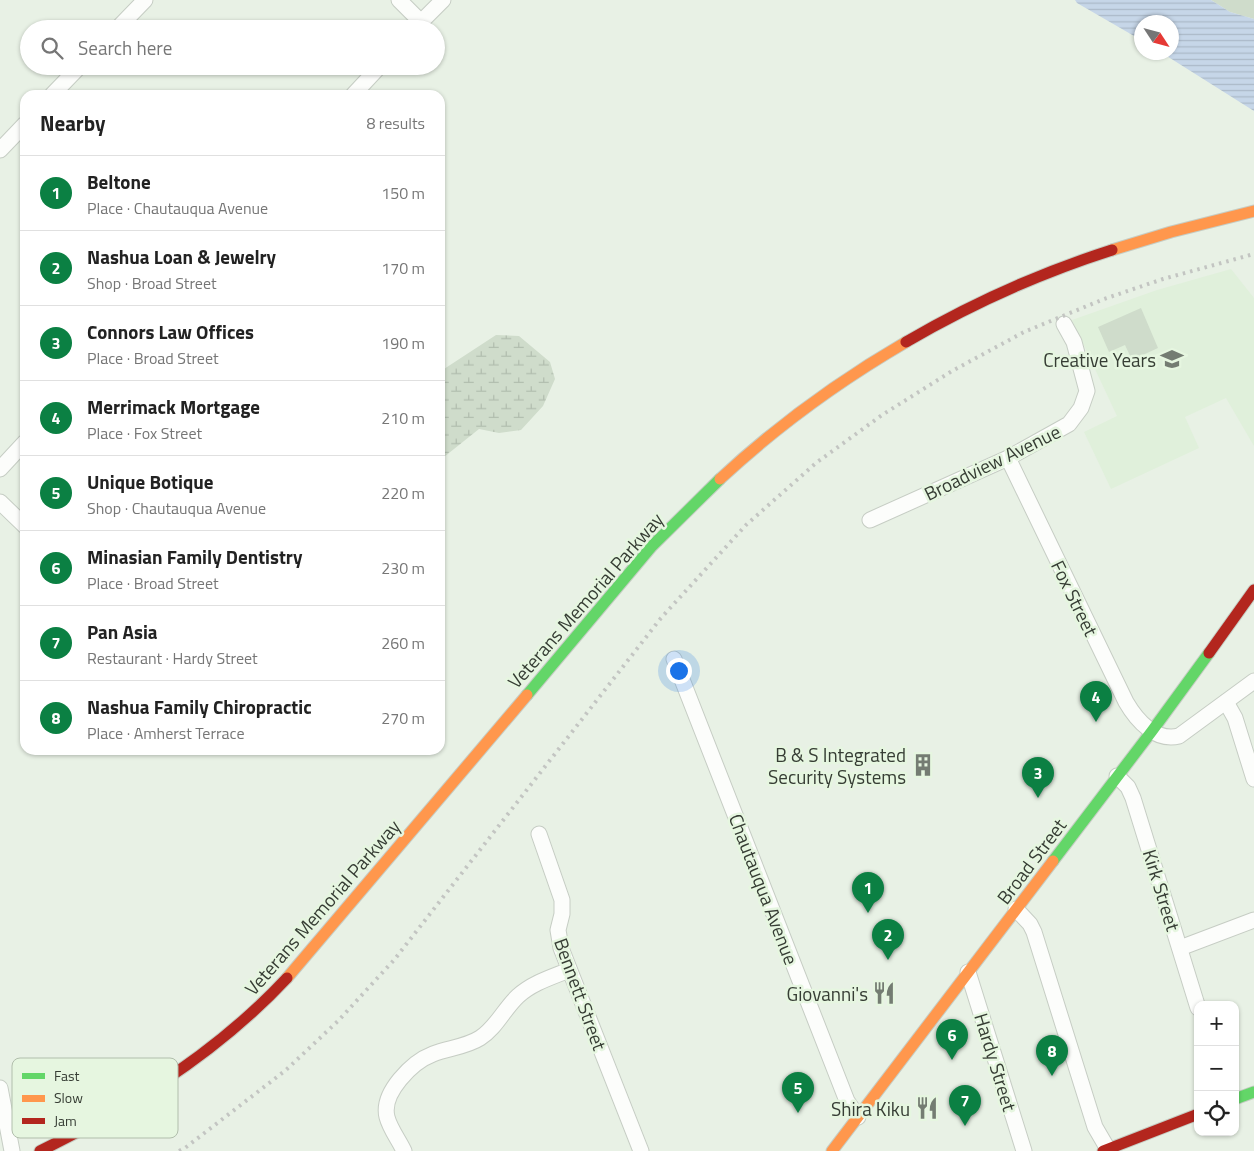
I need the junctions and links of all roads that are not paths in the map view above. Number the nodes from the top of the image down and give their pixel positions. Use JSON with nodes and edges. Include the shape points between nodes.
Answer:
{"nodes":[{"id":1,"x":144,"y":0,"type":"edge"},
{"id":2,"x":399,"y":0,"type":"edge"},
{"id":3,"x":443,"y":0,"type":"edge"},
{"id":4,"x":125,"y":20,"type":"edge"},
{"id":5,"x":414,"y":20,"type":"edge"},
{"id":6,"x":423,"y":20,"type":"edge"},
{"id":7,"x":71,"y":75,"type":"edge"},
{"id":8,"x":372,"y":75,"type":"edge"},
{"id":9,"x":57,"y":90,"type":"edge"},
{"id":10,"x":358,"y":90,"type":"edge"},
{"id":11,"x":20,"y":129,"type":"edge"},
{"id":12,"x":0,"y":150,"type":"edge"},
{"id":13,"x":1254,"y":211,"type":"edge"},
{"id":14,"x":1064,"y":324,"type":"dead end"},
{"id":15,"x":20,"y":447,"type":"edge"},
{"id":16,"x":1008,"y":458,"type":"junction"},
{"id":17,"x":0,"y":468,"type":"edge"},
{"id":18,"x":0,"y":502,"type":"edge"},
{"id":19,"x":870,"y":520,"type":"dead end"},
{"id":20,"x":20,"y":521,"type":"edge"},
{"id":21,"x":1254,"y":590,"type":"edge"},
{"id":22,"x":674,"y":659,"type":"dead end"},
{"id":23,"x":1254,"y":681,"type":"edge"},
{"id":24,"x":1226,"y":702,"type":"junction"},
{"id":25,"x":1152,"y":731,"type":"junction"},
{"id":26,"x":1117,"y":776,"type":"junction"},
{"id":27,"x":1254,"y":779,"type":"edge"},
{"id":28,"x":539,"y":834,"type":"dead end"},
{"id":29,"x":1016,"y":909,"type":"junction"},
{"id":30,"x":1254,"y":920,"type":"edge"},
{"id":31,"x":1180,"y":948,"type":"junction"},
{"id":32,"x":569,"y":970,"type":"junction"},
{"id":33,"x":968,"y":972,"type":"junction"},
{"id":34,"x":1196,"y":1001,"type":"edge"},
{"id":35,"x":178,"y":1070,"type":"edge"},
{"id":36,"x":0,"y":1088,"type":"edge"},
{"id":37,"x":1254,"y":1092,"type":"edge"},
{"id":38,"x":1239,"y":1098,"type":"edge"},
{"id":39,"x":1194,"y":1116,"type":"edge"},
{"id":40,"x":858,"y":1117,"type":"junction"},
{"id":41,"x":66,"y":1138,"type":"edge"},
{"id":42,"x":1107,"y":1150,"type":"edge"},
{"id":43,"x":12,"y":1151,"type":"edge"},
{"id":44,"x":40,"y":1151,"type":"edge"},
{"id":45,"x":404,"y":1151,"type":"edge"},
{"id":46,"x":641,"y":1151,"type":"edge"},
{"id":47,"x":832,"y":1151,"type":"edge"},
{"id":48,"x":1024,"y":1151,"type":"edge"}],
"edges":[{"from":1,"to":4,"type":"street"},
{"from":2,"to":5,"type":"street"},
{"from":3,"to":6,"type":"street"},
{"from":7,"to":9,"type":"street"},
{"from":8,"to":10,"type":"street"},
{"from":11,"to":12,"type":"street"},
{"from":13,"to":35,"type":"main road","name":"Veterans Memorial Parkway","via":[[1111,250],[986,300],[889,351],[783,424],[708,489],[646,553],[273,993]]},
{"from":14,"to":16,"type":"street","name":"Broadview Avenue","via":[[1074,342],[1086,384],[1081,408],[1069,424]]},
{"from":15,"to":17,"type":"street"},
{"from":16,"to":19,"type":"street","name":"Broadview Avenue"},
{"from":16,"to":25,"type":"street","name":"Fox Street","via":[[1126,702]]},
{"from":18,"to":20,"type":"street"},
{"from":21,"to":25,"type":"main road","name":"Broad Street"},
{"from":22,"to":40,"type":"street","name":"Chautauqua Avenue","via":[[847,1101]]},
{"from":23,"to":24,"type":"street"},
{"from":24,"to":25,"type":"street","via":[[1179,736],[1164,737]]},
{"from":24,"to":27,"type":"street","via":[[1235,718]]},
{"from":25,"to":26,"type":"main road","name":"Broad Street"},
{"from":26,"to":29,"type":"main road","name":"Broad Street"},
{"from":26,"to":31,"type":"street","name":"Kirk Street","via":[[1134,798]]},
{"from":28,"to":32,"type":"street","name":"Bennett Street","via":[[562,900],[558,937]]},
{"from":29,"to":33,"type":"main road","name":"Broad Street"},
{"from":29,"to":42,"type":"street","via":[[1030,924],[1038,941],[1095,1127]]},
{"from":30,"to":31,"type":"street"},
{"from":31,"to":34,"type":"street","name":"Kirk Street"},
{"from":32,"to":45,"type":"street","via":[[526,990],[480,1038],[423,1058],[408,1072],[391,1092],[386,1105],[390,1127]]},
{"from":32,"to":46,"type":"street","name":"Bennett Street"},
{"from":33,"to":40,"type":"main road","name":"Broad Street"},
{"from":33,"to":48,"type":"street","name":"Hardy Street"},
{"from":36,"to":43,"type":"street"},
{"from":37,"to":38,"type":"main road"},
{"from":39,"to":42,"type":"main road"},
{"from":40,"to":47,"type":"main road","name":"Broad Street"},
{"from":41,"to":44,"type":"main road","name":"Veterans Memorial Parkway"}]}
